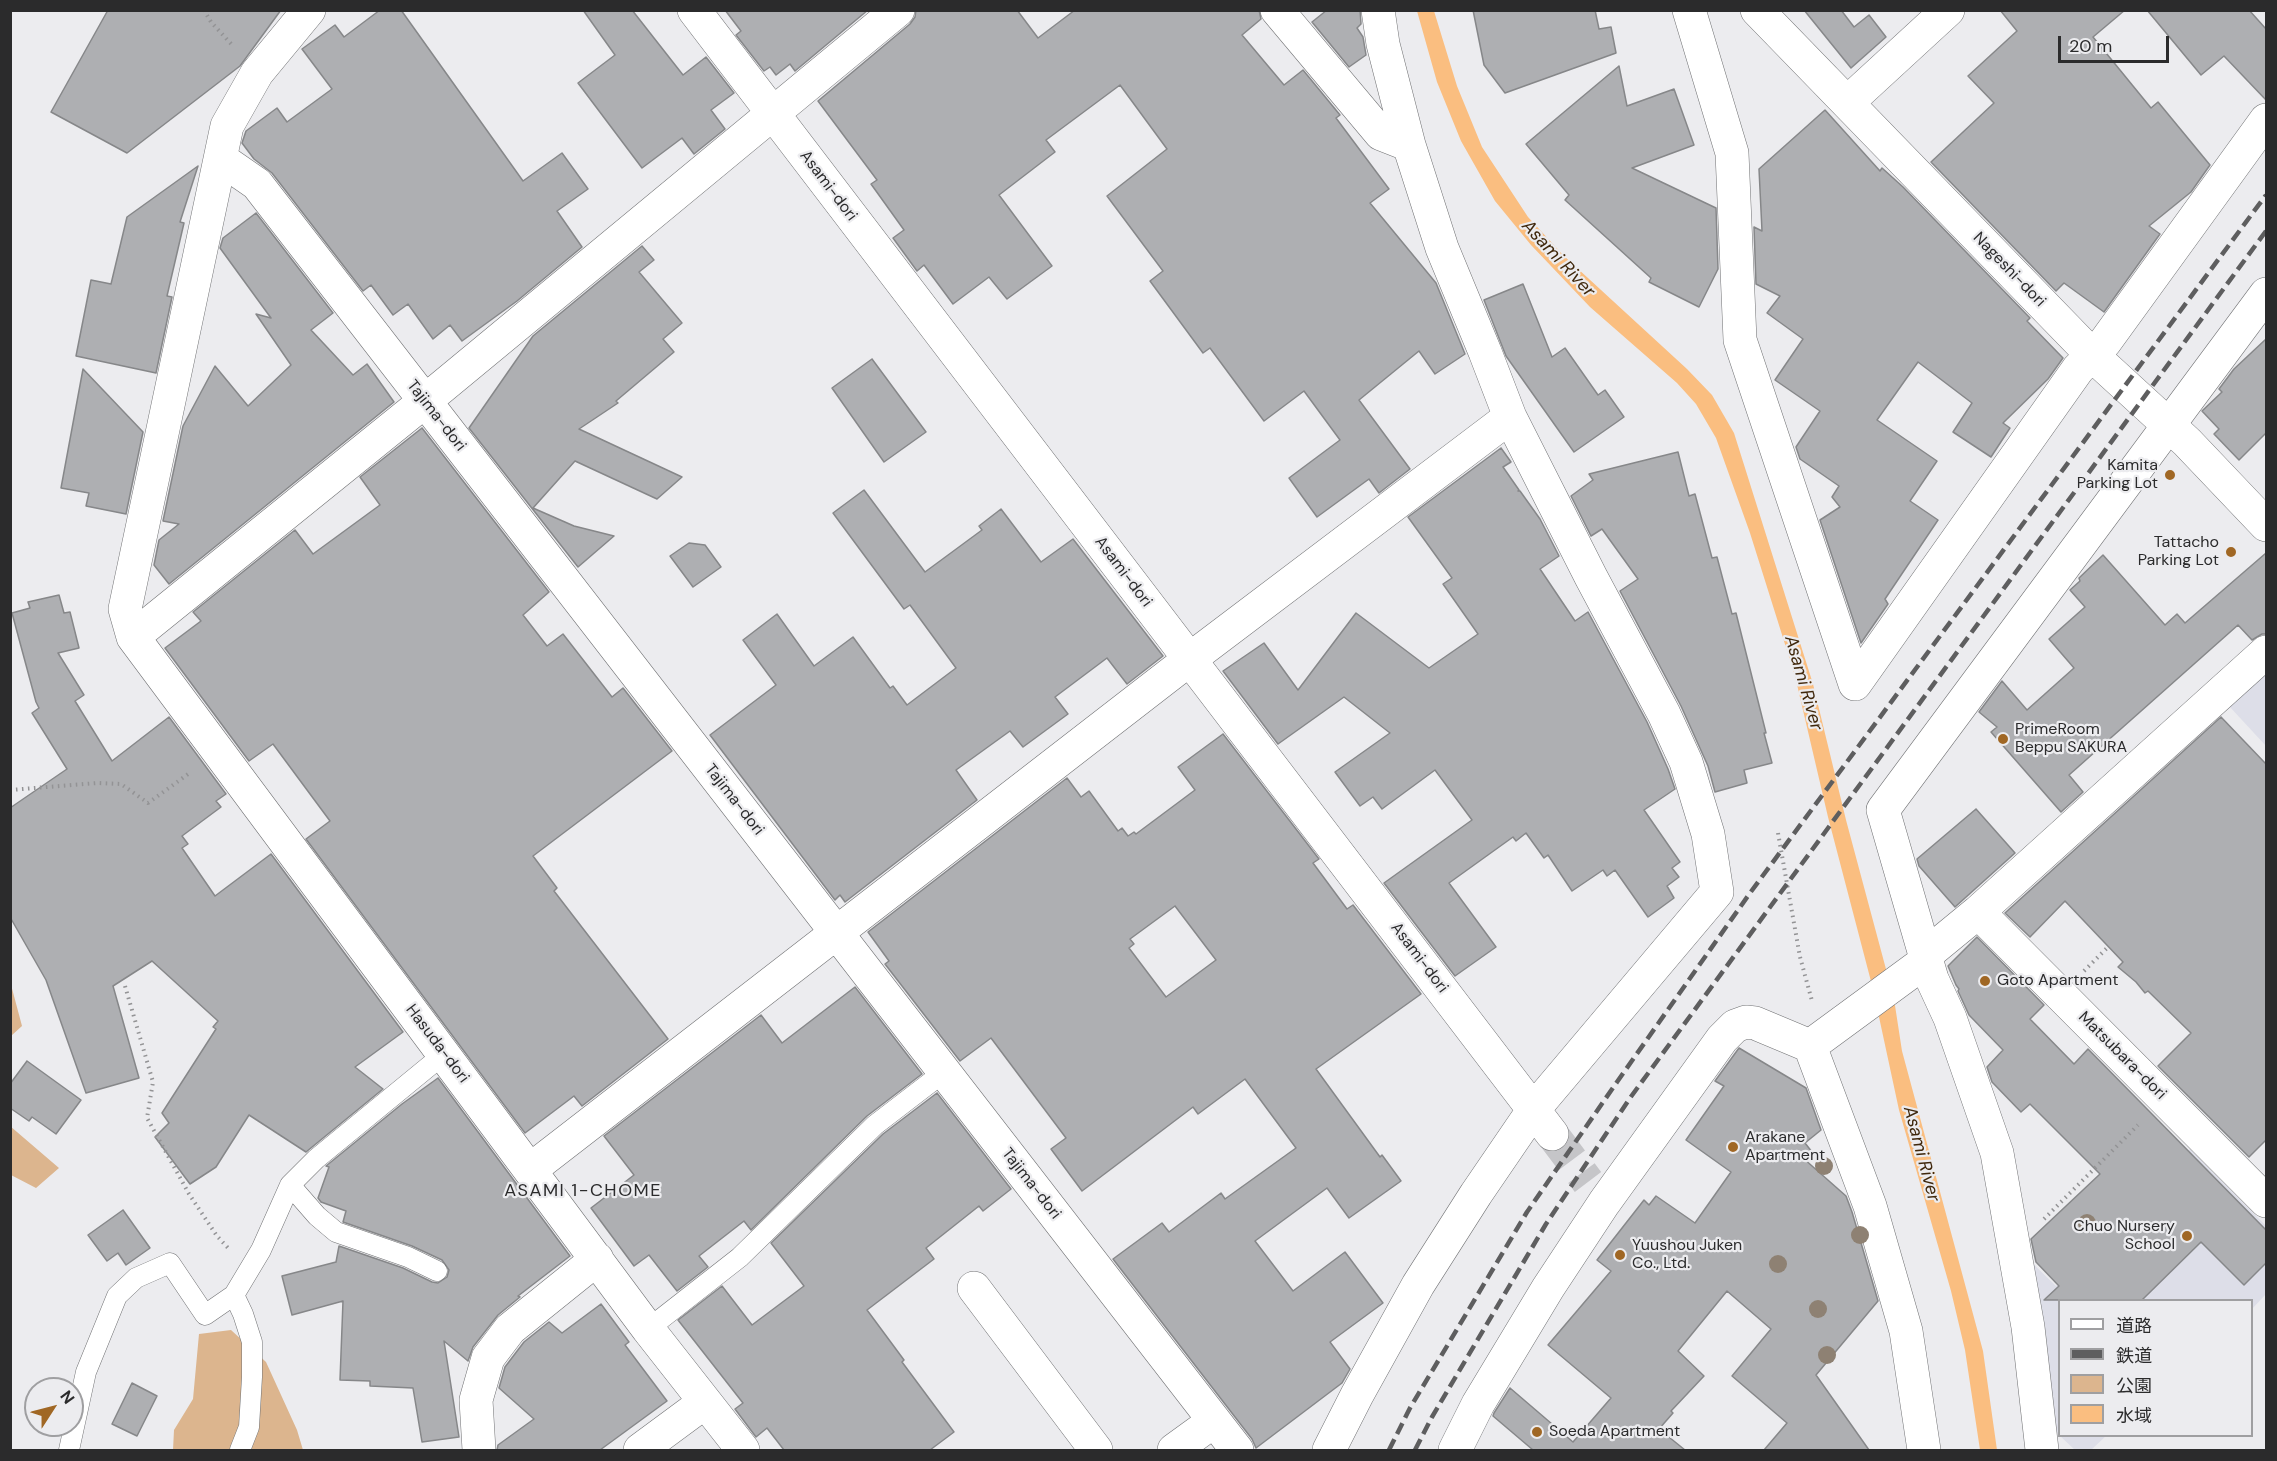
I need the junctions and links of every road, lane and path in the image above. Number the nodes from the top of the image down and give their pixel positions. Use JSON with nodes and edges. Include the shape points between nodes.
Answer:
{"nodes":[{"id":1,"x":204,"y":10,"type":"edge"},
{"id":2,"x":309,"y":10,"type":"edge"},
{"id":3,"x":694,"y":10,"type":"edge"},
{"id":4,"x":898,"y":10,"type":"edge"},
{"id":5,"x":1277,"y":10,"type":"edge"},
{"id":6,"x":1378,"y":10,"type":"edge"},
{"id":7,"x":1689,"y":10,"type":"edge"},
{"id":8,"x":1757,"y":10,"type":"edge"},
{"id":9,"x":1948,"y":10,"type":"edge"},
{"id":10,"x":257,"y":73,"type":"junction"},
{"id":11,"x":1848,"y":102,"type":"junction"},
{"id":12,"x":773,"y":113,"type":"junction"},
{"id":13,"x":2266,"y":120,"type":"edge"},
{"id":14,"x":1409,"y":145,"type":"junction"},
{"id":15,"x":221,"y":159,"type":"junction"},
{"id":16,"x":2266,"y":294,"type":"edge"},
{"id":17,"x":2092,"y":355,"type":"junction"},
{"id":18,"x":425,"y":401,"type":"junction"},
{"id":19,"x":1510,"y":417,"type":"junction"},
{"id":20,"x":2169,"y":426,"type":"junction"},
{"id":21,"x":2266,"y":525,"type":"edge"},
{"id":22,"x":133,"y":637,"type":"junction"},
{"id":23,"x":2266,"y":652,"type":"edge"},
{"id":24,"x":1190,"y":659,"type":"junction"},
{"id":25,"x":219,"y":751,"type":"junction"},
{"id":26,"x":10,"y":790,"type":"edge"},
{"id":27,"x":1778,"y":833,"type":"dead end"},
{"id":28,"x":1978,"y":912,"type":"junction"},
{"id":29,"x":837,"y":933,"type":"junction"},
{"id":30,"x":1922,"y":962,"type":"junction"},
{"id":31,"x":125,"y":986,"type":"dead end"},
{"id":32,"x":1818,"y":1040,"type":"junction"},
{"id":33,"x":444,"y":1054,"type":"junction"},
{"id":34,"x":944,"y":1072,"type":"junction"},
{"id":35,"x":2164,"y":1099,"type":"junction"},
{"id":36,"x":1543,"y":1121,"type":"junction"},
{"id":37,"x":530,"y":1170,"type":"junction"},
{"id":38,"x":290,"y":1185,"type":"junction"},
{"id":39,"x":2266,"y":1201,"type":"edge"},
{"id":40,"x":2042,"y":1221,"type":"dead end"},
{"id":41,"x":597,"y":1259,"type":"junction"},
{"id":42,"x":253,"y":1263,"type":"junction"},
{"id":43,"x":438,"y":1271,"type":"dead end"},
{"id":44,"x":974,"y":1288,"type":"dead end"},
{"id":45,"x":234,"y":1295,"type":"junction"},
{"id":46,"x":648,"y":1329,"type":"junction"},
{"id":47,"x":705,"y":1402,"type":"junction"},
{"id":48,"x":1214,"y":1421,"type":"junction"},
{"id":49,"x":69,"y":1450,"type":"edge"},
{"id":50,"x":240,"y":1450,"type":"edge"},
{"id":51,"x":479,"y":1450,"type":"edge"},
{"id":52,"x":640,"y":1450,"type":"edge"},
{"id":53,"x":743,"y":1450,"type":"edge"},
{"id":54,"x":1096,"y":1450,"type":"edge"},
{"id":55,"x":1174,"y":1450,"type":"edge"},
{"id":56,"x":1237,"y":1450,"type":"edge"},
{"id":57,"x":1329,"y":1450,"type":"edge"},
{"id":58,"x":1455,"y":1450,"type":"edge"},
{"id":59,"x":1924,"y":1450,"type":"edge"},
{"id":60,"x":2042,"y":1450,"type":"edge"}],
"edges":[{"from":1,"to":10,"type":"path"},
{"from":2,"to":10,"type":"street"},
{"from":3,"to":12,"type":"street","name":"Asami-dori"},
{"from":4,"to":12,"type":"street"},
{"from":5,"to":14,"type":"street","via":[[1381,134]]},
{"from":6,"to":14,"type":"street"},
{"from":7,"to":17,"type":"street","via":[[1732,153],[1740,339],[1855,684],[2078,369]]},
{"from":8,"to":11,"type":"street","name":"Nageshi-dori"},
{"from":9,"to":11,"type":"street"},
{"from":10,"to":15,"type":"street","via":[[227,126]]},
{"from":11,"to":17,"type":"street","name":"Nageshi-dori"},
{"from":12,"to":18,"type":"street"},
{"from":12,"to":24,"type":"street","name":"Asami-dori"},
{"from":13,"to":17,"type":"street"},
{"from":14,"to":19,"type":"street","via":[[1442,248]]},
{"from":15,"to":18,"type":"street","name":"Tajima-dori","via":[[257,184]]},
{"from":15,"to":22,"type":"street","via":[[125,609]]},
{"from":16,"to":20,"type":"street"},
{"from":17,"to":20,"type":"street","name":"Nageshi-dori"},
{"from":18,"to":22,"type":"street"},
{"from":18,"to":29,"type":"street","name":"Tajima-dori"},
{"from":19,"to":24,"type":"street"},
{"from":19,"to":36,"type":"street","via":[[1682,752],[1708,834],[1717,892]]},
{"from":20,"to":21,"type":"street","name":"Nageshi-dori"},
{"from":20,"to":30,"type":"street","via":[[1883,810]]},
{"from":22,"to":25,"type":"street","name":"Hasuda-dori"},
{"from":23,"to":28,"type":"street"},
{"from":24,"to":29,"type":"street"},
{"from":24,"to":36,"type":"street","name":"Asami-dori"},
{"from":25,"to":26,"type":"path","via":[[148,803],[121,784]]},
{"from":25,"to":33,"type":"street","name":"Hasuda-dori"},
{"from":27,"to":32,"type":"path"},
{"from":28,"to":30,"type":"street"},
{"from":28,"to":35,"type":"street","name":"Matsubara-dori"},
{"from":29,"to":34,"type":"street","name":"Tajima-dori"},
{"from":29,"to":37,"type":"street"},
{"from":30,"to":32,"type":"street"},
{"from":30,"to":60,"type":"street","via":[[1950,1018],[1997,1153],[2028,1327]]},
{"from":31,"to":42,"type":"path","via":[[153,1082],[147,1118],[217,1236],[228,1249]]},
{"from":32,"to":58,"type":"street","via":[[1746,1022],[1735,1026],[1722,1039],[1596,1192],[1548,1288]]},
{"from":32,"to":59,"type":"street","via":[[1906,1331]]},
{"from":33,"to":37,"type":"street","name":"Hasuda-dori"},
{"from":33,"to":38,"type":"lane"},
{"from":34,"to":46,"type":"lane","via":[[875,1125],[740,1257]]},
{"from":34,"to":48,"type":"street","name":"Tajima-dori"},
{"from":35,"to":39,"type":"street","name":"Matsubara-dori"},
{"from":35,"to":40,"type":"path"},
{"from":36,"to":57,"type":"street","via":[[1476,1194],[1418,1286]]},
{"from":37,"to":41,"type":"street","name":"Hasuda-dori"},
{"from":38,"to":42,"type":"lane"},
{"from":38,"to":43,"type":"lane","via":[[336,1232]]},
{"from":41,"to":46,"type":"street","name":"Hasuda-dori"},
{"from":41,"to":51,"type":"street","via":[[510,1329],[488,1358],[476,1400]]},
{"from":42,"to":45,"type":"lane"},
{"from":44,"to":54,"type":"street"},
{"from":45,"to":49,"type":"lane","via":[[205,1314],[170,1263],[136,1278],[117,1296],[86,1372]]},
{"from":45,"to":50,"type":"lane","via":[[252,1342],[249,1427]]},
{"from":46,"to":47,"type":"street","name":"Hasuda-dori"},
{"from":47,"to":52,"type":"street"},
{"from":47,"to":53,"type":"street","name":"Hasuda-dori"},
{"from":48,"to":55,"type":"street"},
{"from":48,"to":56,"type":"street","name":"Tajima-dori"}]}
